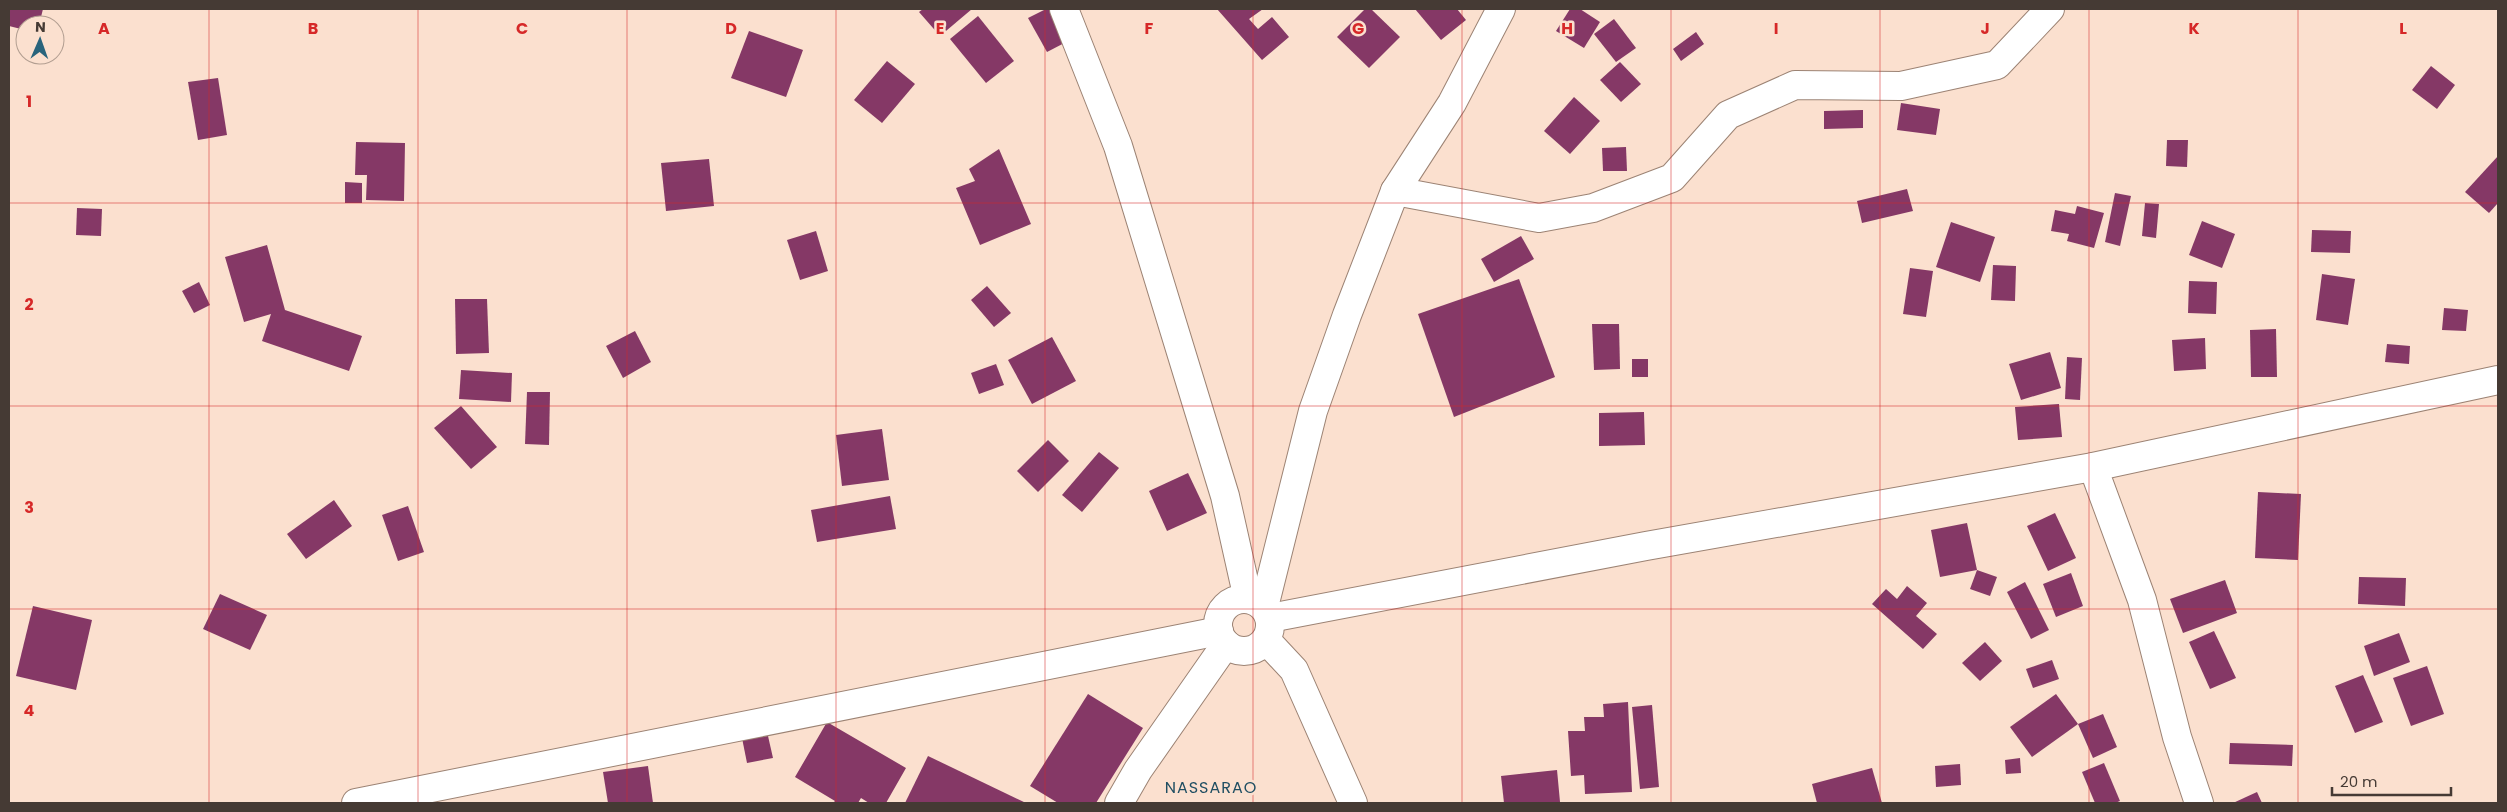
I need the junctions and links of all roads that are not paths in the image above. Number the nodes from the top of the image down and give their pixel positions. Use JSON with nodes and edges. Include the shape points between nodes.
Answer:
{"nodes":[{"id":1,"x":1064,"y":9,"type":"edge"},
{"id":2,"x":1501,"y":9,"type":"edge"},
{"id":3,"x":2050,"y":9,"type":"edge"},
{"id":4,"x":1395,"y":191,"type":"junction"},
{"id":5,"x":2498,"y":380,"type":"edge"},
{"id":6,"x":2093,"y":468,"type":"junction"},
{"id":7,"x":1262,"y":616,"type":"junction"},
{"id":8,"x":1222,"y":637,"type":"junction"},
{"id":9,"x":356,"y":803,"type":"edge"},
{"id":10,"x":1119,"y":803,"type":"edge"},
{"id":11,"x":1353,"y":803,"type":"edge"},
{"id":12,"x":2199,"y":803,"type":"edge"}],
"edges":[{"from":1,"to":7,"type":"street","via":[[1118,146]]},
{"from":2,"to":4,"type":"street","via":[[1452,103]]},
{"from":3,"to":4,"type":"street","via":[[1997,65],[1901,86],[1795,84],[1728,115],[1672,178],[1593,208],[1538,218]]},
{"from":4,"to":7,"type":"street","via":[[1313,410]]},
{"from":5,"to":6,"type":"street"},
{"from":6,"to":7,"type":"street"},
{"from":6,"to":12,"type":"street","via":[[2142,600],[2177,737]]},
{"from":7,"to":8,"type":"street","via":[[1254,650],[1239,651]]},
{"from":7,"to":8,"type":"street","via":[[1235,600],[1220,613],[1217,624]]},
{"from":7,"to":11,"type":"street","via":[[1294,670]]},
{"from":8,"to":9,"type":"street"},
{"from":8,"to":10,"type":"street"}]}
